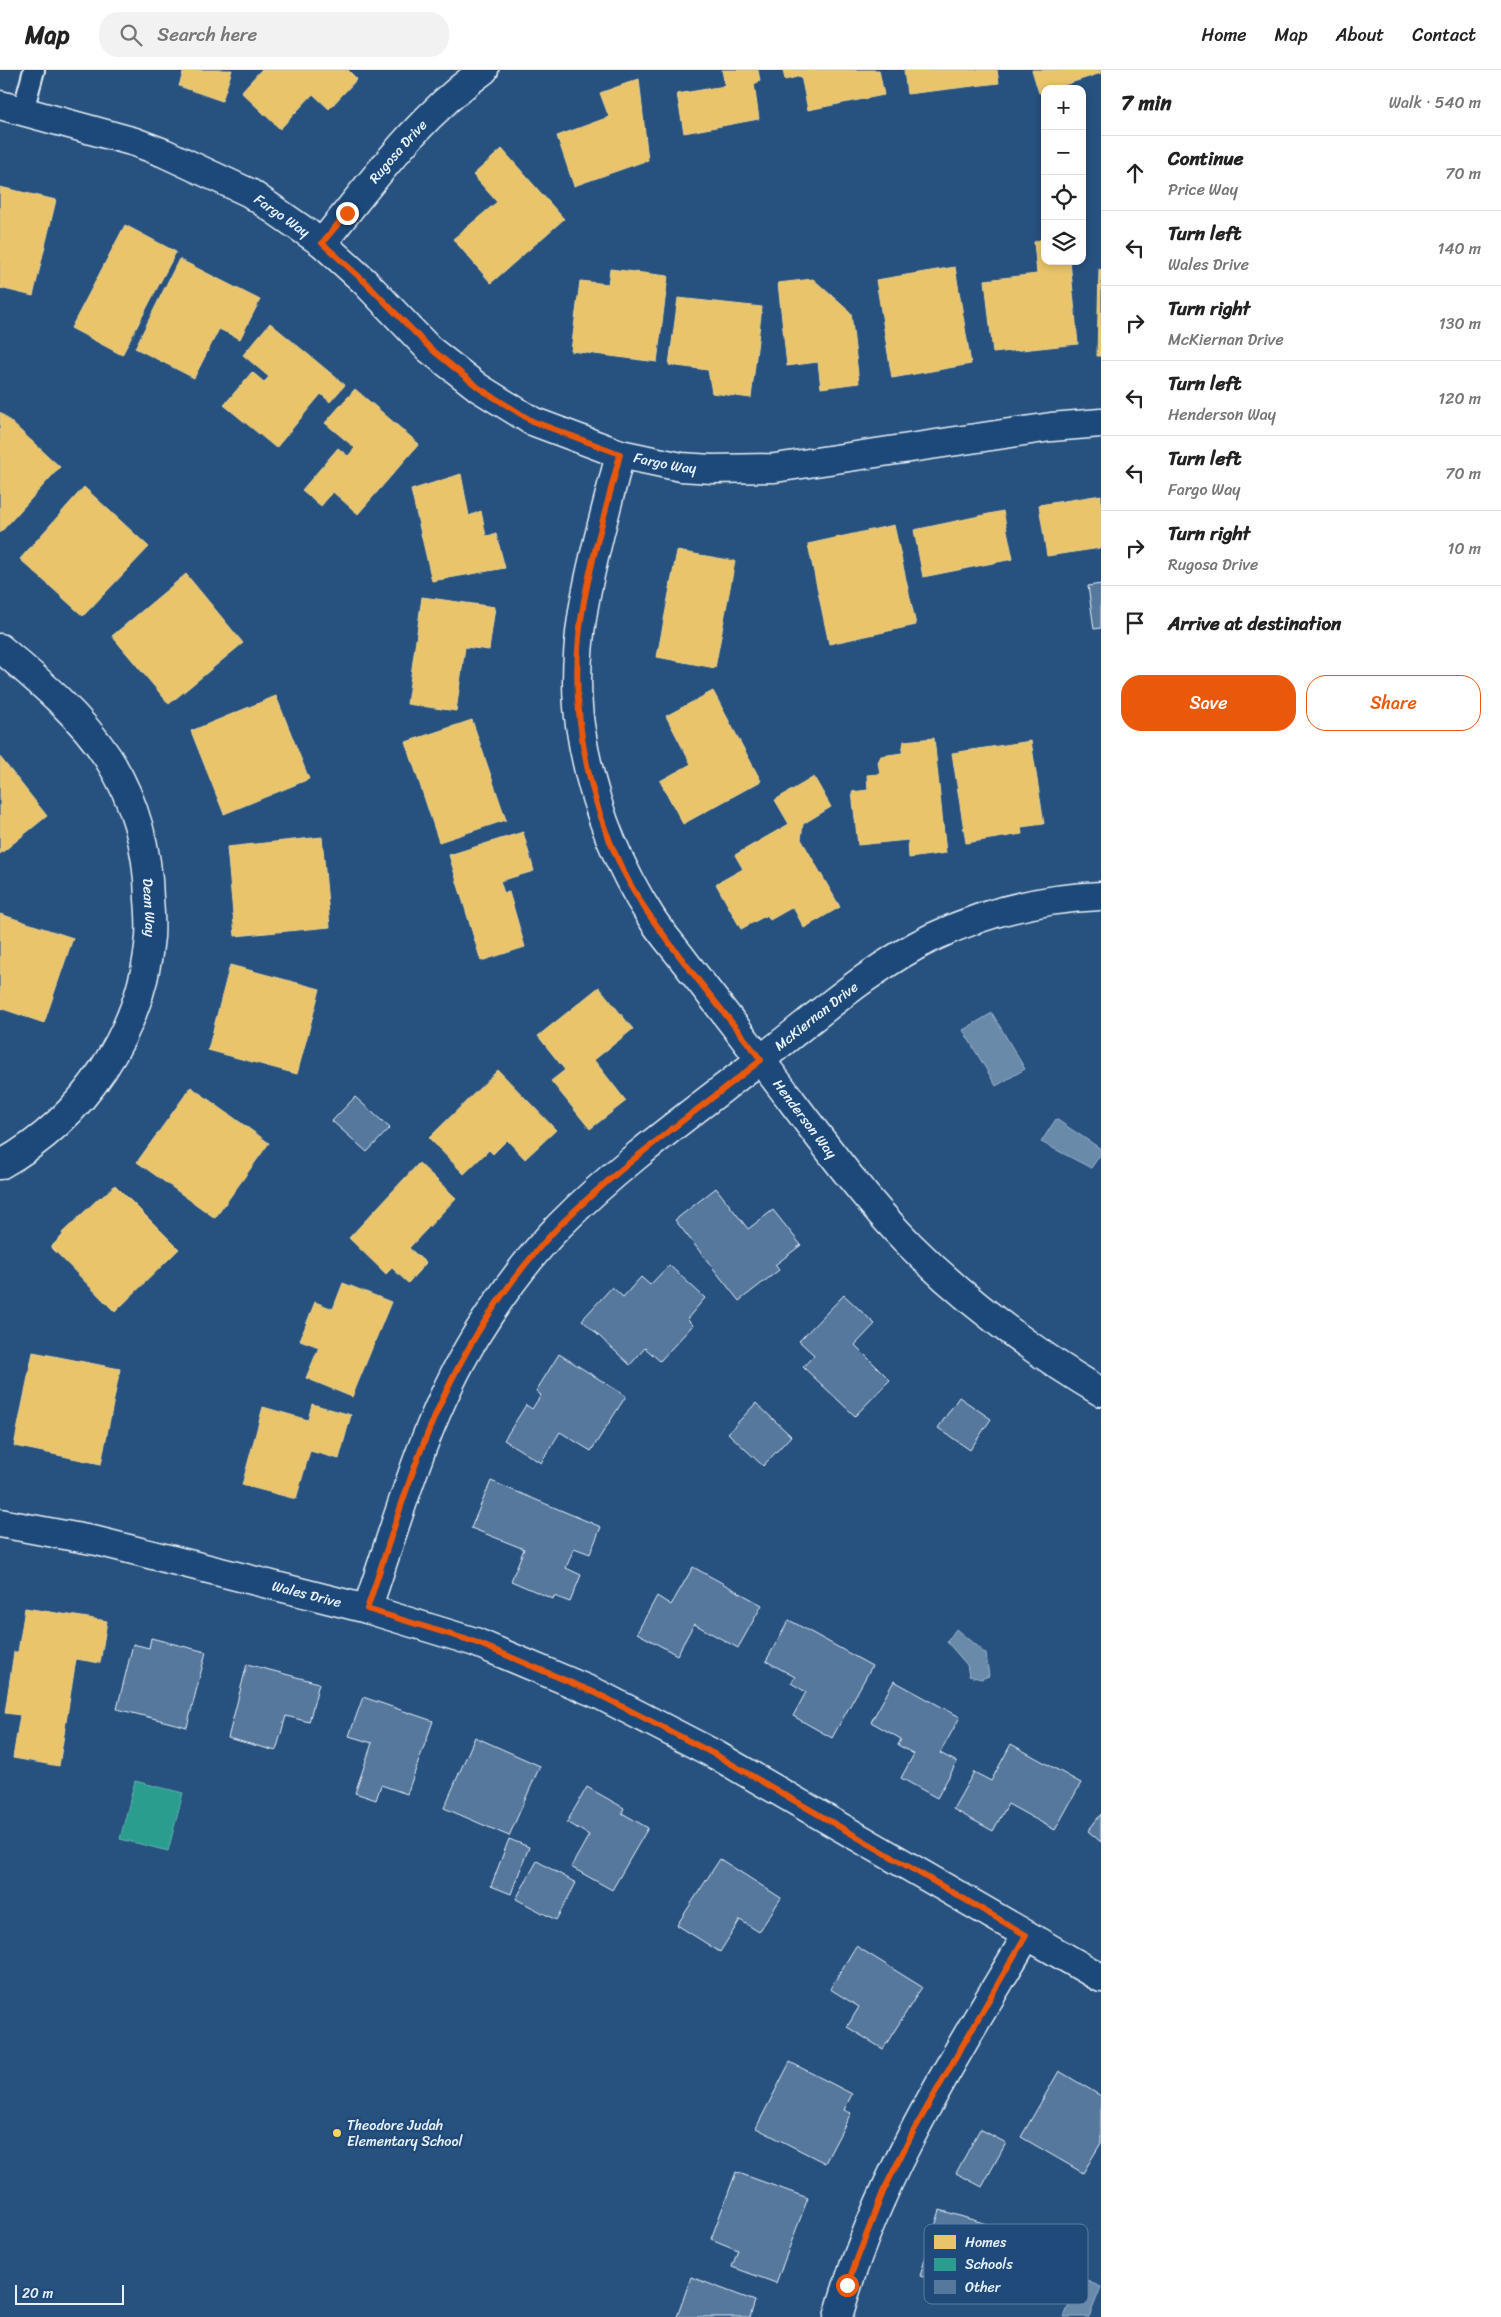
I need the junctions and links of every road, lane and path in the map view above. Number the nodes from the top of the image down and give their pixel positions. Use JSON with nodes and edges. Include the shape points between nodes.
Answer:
{"nodes":[{"id":1,"x":34,"y":70,"type":"edge"},
{"id":2,"x":484,"y":70,"type":"edge"},
{"id":3,"x":12,"y":108,"type":"edge"},
{"id":4,"x":322,"y":243,"type":"junction"},
{"id":5,"x":1101,"y":423,"type":"edge"},
{"id":6,"x":620,"y":454,"type":"junction"},
{"id":7,"x":0,"y":648,"type":"edge"},
{"id":8,"x":1101,"y":896,"type":"edge"},
{"id":9,"x":761,"y":1060,"type":"junction"},
{"id":10,"x":0,"y":1165,"type":"edge"},
{"id":11,"x":1101,"y":1392,"type":"edge"},
{"id":12,"x":0,"y":1523,"type":"edge"},
{"id":13,"x":367,"y":1609,"type":"junction"},
{"id":14,"x":1026,"y":1935,"type":"junction"},
{"id":15,"x":1101,"y":1978,"type":"edge"},
{"id":16,"x":838,"y":2317,"type":"edge"}],
"edges":[{"from":1,"to":3,"type":"lane"},
{"from":2,"to":4,"type":"street","name":"Rugosa Drive","via":[[462,85],[417,128]]},
{"from":3,"to":4,"type":"street","name":"Fargo Way","via":[[164,153],[250,193]]},
{"from":4,"to":6,"type":"street","name":"Fargo Way","via":[[430,348],[479,388],[532,421]]},
{"from":5,"to":6,"type":"street","name":"Fargo Way","via":[[1051,427],[775,468],[712,469]]},
{"from":6,"to":9,"type":"street","name":"Henderson Way","via":[[584,602],[578,661],[580,722],[590,781],[609,838],[651,918]]},
{"from":7,"to":10,"type":"street","name":"Dean Way","via":[[50,690],[92,735],[120,780],[144,844],[149,874],[150,935],[146,965],[128,1023],[99,1077],[59,1122],[36,1142]]},
{"from":8,"to":9,"type":"street","name":"McKiernan Drive","via":[[1018,907],[933,938],[881,968]]},
{"from":9,"to":11,"type":"street","name":"Henderson Way","via":[[852,1178],[909,1244],[996,1321]]},
{"from":9,"to":13,"type":"street","name":"McKiernan Drive","via":[[609,1178],[559,1226],[514,1280],[475,1337],[442,1399],[416,1463]]},
{"from":12,"to":13,"type":"street","name":"Wales Drive","via":[[97,1542]]},
{"from":13,"to":14,"type":"street","name":"Wales Drive","via":[[475,1642],[598,1694],[716,1755]]},
{"from":14,"to":15,"type":"street","name":"Wales Drive"},
{"from":14,"to":16,"type":"street","via":[[913,2132],[883,2192]]}]}
